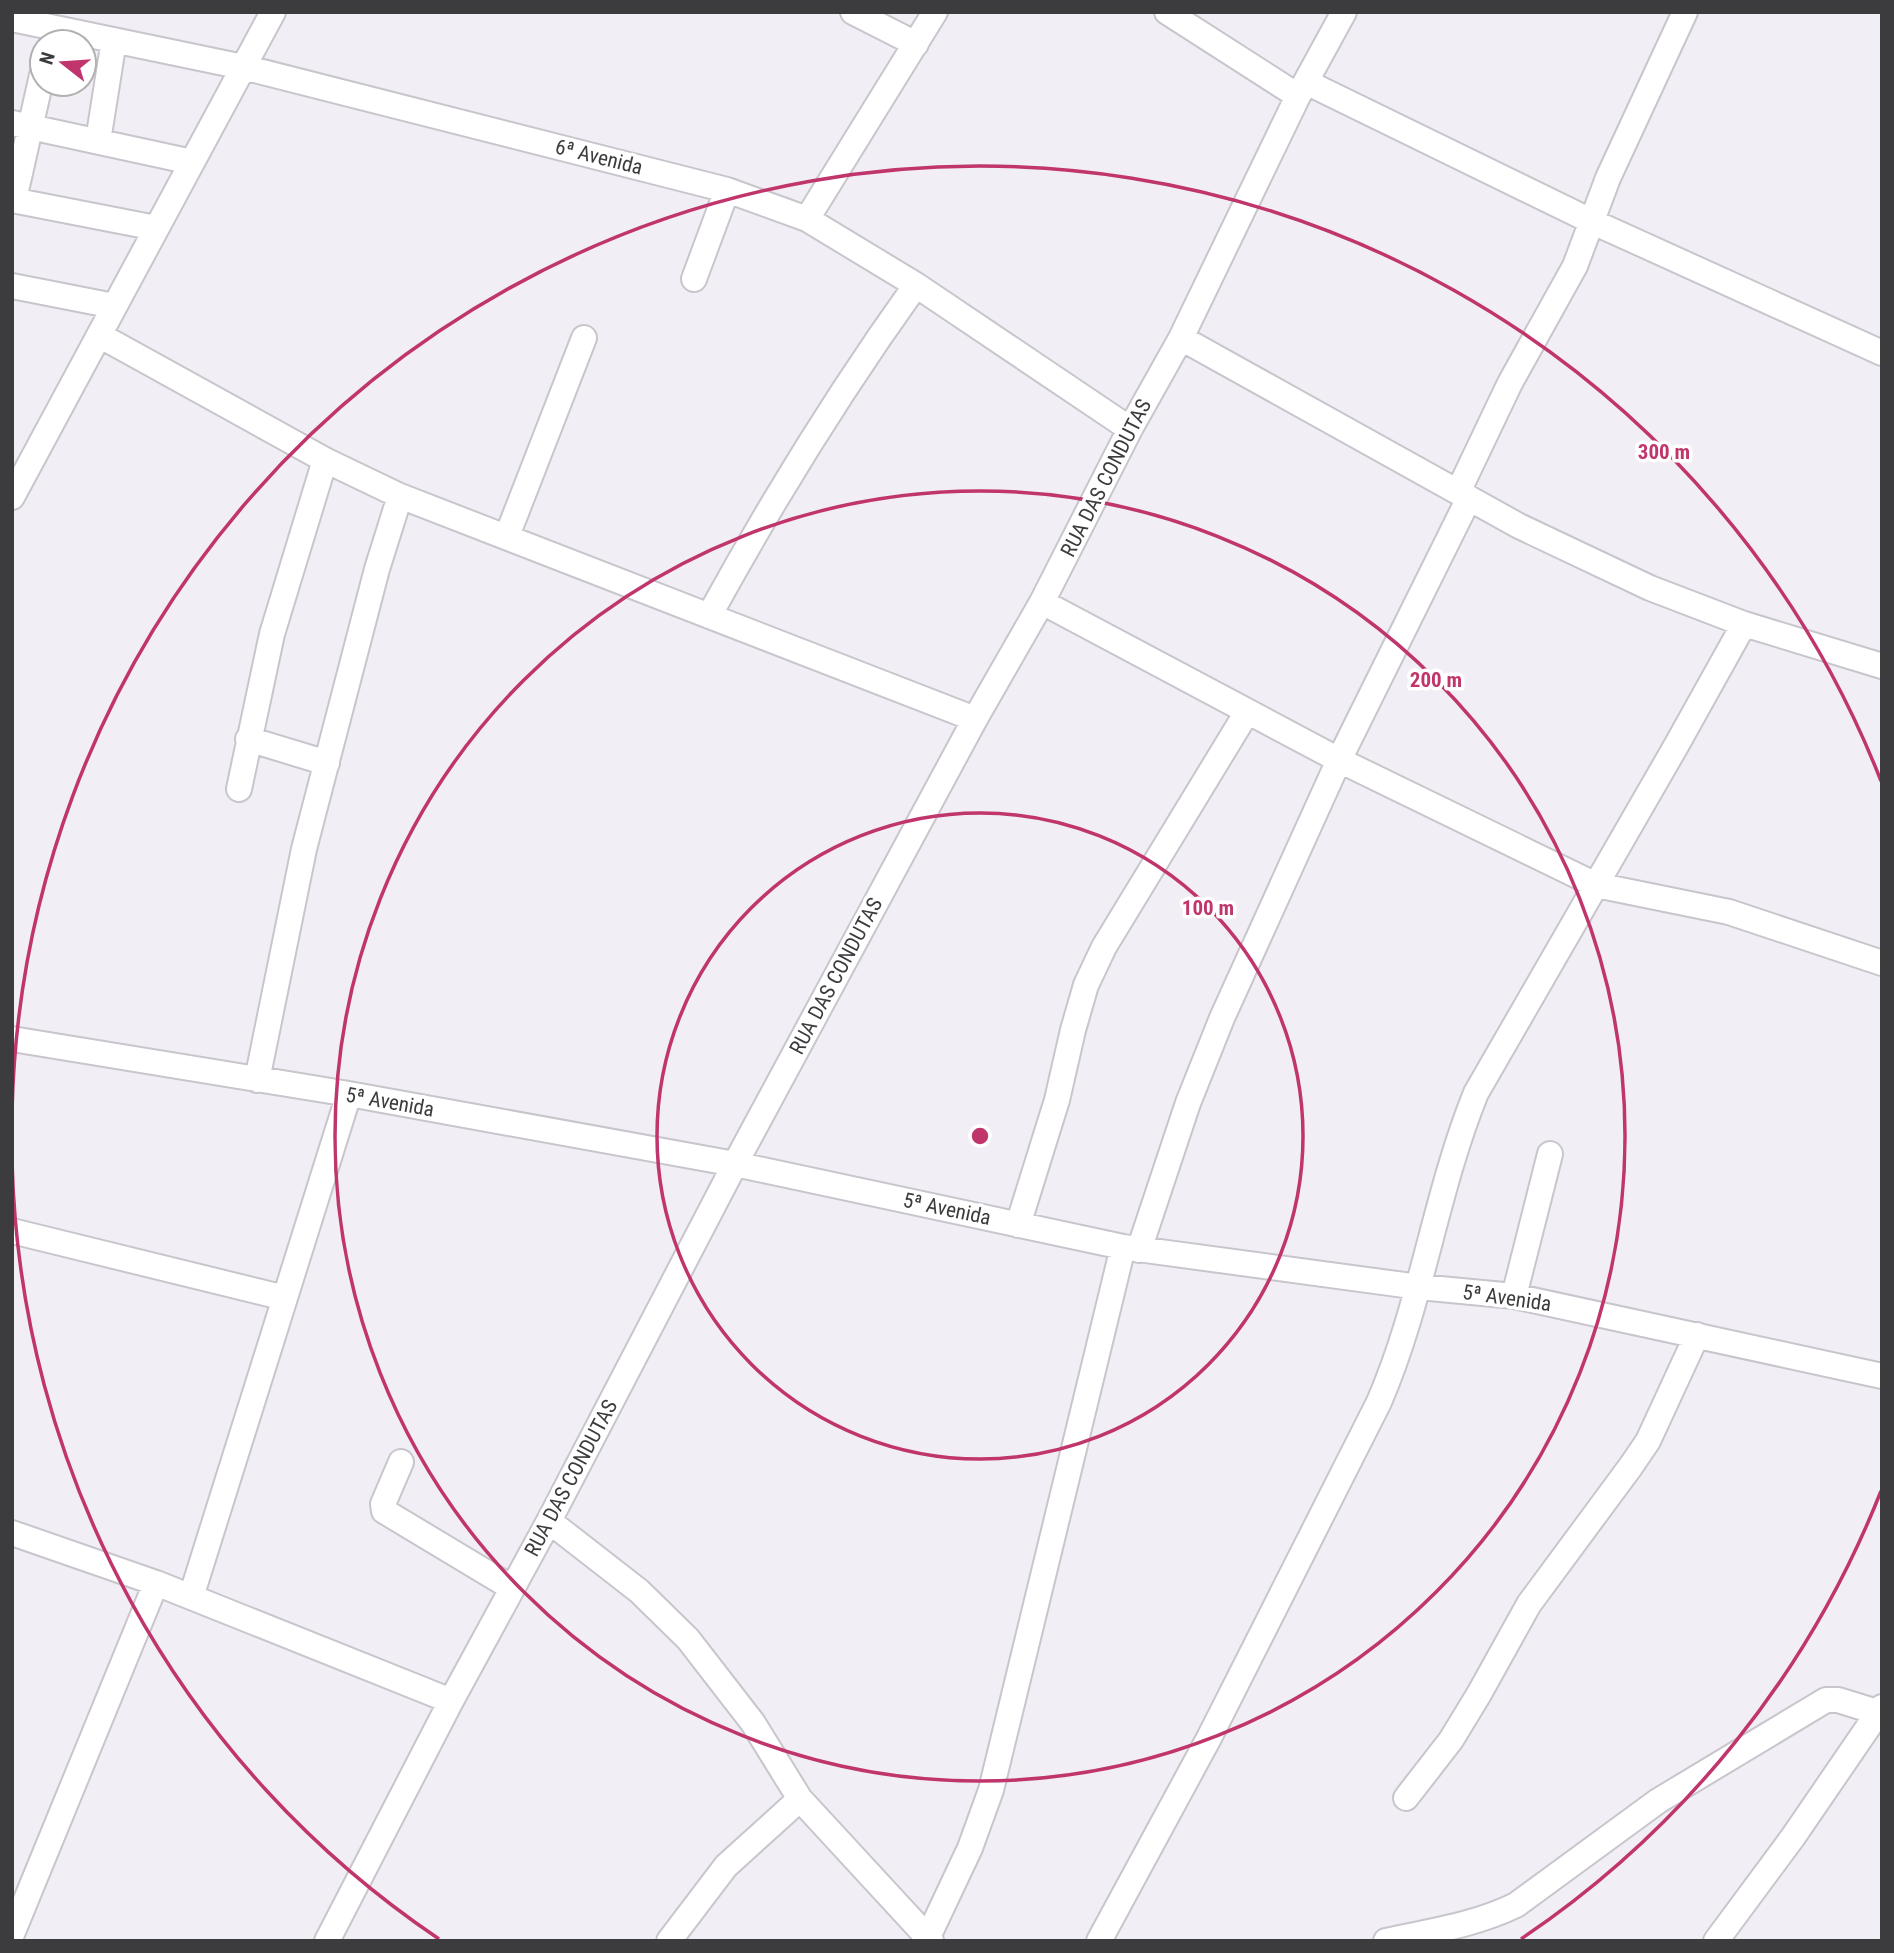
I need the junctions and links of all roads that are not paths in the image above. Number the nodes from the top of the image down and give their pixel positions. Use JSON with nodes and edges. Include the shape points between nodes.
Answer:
{"nodes":[{"id":1,"x":273,"y":12,"type":"edge"},
{"id":2,"x":853,"y":12,"type":"edge"},
{"id":3,"x":935,"y":12,"type":"edge"},
{"id":4,"x":1167,"y":12,"type":"edge"},
{"id":5,"x":1344,"y":12,"type":"edge"},
{"id":6,"x":1685,"y":12,"type":"edge"},
{"id":7,"x":12,"y":19,"type":"edge"},
{"id":8,"x":46,"y":26,"type":"edge"},
{"id":9,"x":114,"y":40,"type":"junction"},
{"id":10,"x":916,"y":44,"type":"junction"},
{"id":11,"x":243,"y":67,"type":"junction"},
{"id":12,"x":1302,"y":89,"type":"junction"},
{"id":13,"x":33,"y":98,"type":"edge"},
{"id":14,"x":22,"y":125,"type":"edge"},
{"id":15,"x":98,"y":141,"type":"junction"},
{"id":16,"x":192,"y":162,"type":"junction"},
{"id":17,"x":727,"y":190,"type":"junction"},
{"id":18,"x":13,"y":200,"type":"edge"},
{"id":19,"x":807,"y":219,"type":"junction"},
{"id":20,"x":1593,"y":222,"type":"junction"},
{"id":21,"x":156,"y":229,"type":"junction"},
{"id":22,"x":694,"y":279,"type":"dead end"},
{"id":23,"x":916,"y":285,"type":"junction"},
{"id":24,"x":12,"y":286,"type":"edge"},
{"id":25,"x":114,"y":306,"type":"junction"},
{"id":26,"x":99,"y":335,"type":"junction"},
{"id":27,"x":584,"y":338,"type":"dead end"},
{"id":28,"x":1181,"y":338,"type":"junction"},
{"id":29,"x":1882,"y":353,"type":"edge"},
{"id":30,"x":1130,"y":429,"type":"junction"},
{"id":31,"x":325,"y":460,"type":"junction"},
{"id":32,"x":1463,"y":495,"type":"junction"},
{"id":33,"x":400,"y":496,"type":"junction"},
{"id":34,"x":12,"y":497,"type":"edge"},
{"id":35,"x":507,"y":536,"type":"junction"},
{"id":36,"x":1042,"y":601,"type":"junction"},
{"id":37,"x":709,"y":615,"type":"junction"},
{"id":38,"x":1744,"y":624,"type":"junction"},
{"id":39,"x":1882,"y":666,"type":"edge"},
{"id":40,"x":1247,"y":712,"type":"junction"},
{"id":41,"x":975,"y":719,"type":"junction"},
{"id":42,"x":248,"y":739,"type":"junction"},
{"id":43,"x":1339,"y":760,"type":"junction"},
{"id":44,"x":327,"y":763,"type":"junction"},
{"id":45,"x":239,"y":789,"type":"dead end"},
{"id":46,"x":1596,"y":885,"type":"junction"},
{"id":47,"x":1882,"y":963,"type":"edge"},
{"id":48,"x":12,"y":1040,"type":"edge"},
{"id":49,"x":257,"y":1080,"type":"junction"},
{"id":50,"x":349,"y":1094,"type":"junction"},
{"id":51,"x":1550,"y":1154,"type":"dead end"},
{"id":52,"x":735,"y":1164,"type":"junction"},
{"id":53,"x":1018,"y":1225,"type":"junction"},
{"id":54,"x":12,"y":1231,"type":"edge"},
{"id":55,"x":1131,"y":1249,"type":"junction"},
{"id":56,"x":1419,"y":1287,"type":"junction"},
{"id":57,"x":1514,"y":1296,"type":"junction"},
{"id":58,"x":285,"y":1298,"type":"junction"},
{"id":59,"x":1697,"y":1335,"type":"junction"},
{"id":60,"x":1882,"y":1376,"type":"edge"},
{"id":61,"x":401,"y":1462,"type":"dead end"},
{"id":62,"x":549,"y":1521,"type":"junction"},
{"id":63,"x":12,"y":1533,"type":"edge"},
{"id":64,"x":156,"y":1583,"type":"junction"},
{"id":65,"x":512,"y":1588,"type":"junction"},
{"id":66,"x":191,"y":1597,"type":"junction"},
{"id":67,"x":451,"y":1701,"type":"junction"},
{"id":68,"x":1880,"y":1709,"type":"edge"},
{"id":69,"x":1406,"y":1798,"type":"dead end"},
{"id":70,"x":800,"y":1800,"type":"junction"},
{"id":71,"x":12,"y":1934,"type":"edge"},
{"id":72,"x":929,"y":1939,"type":"edge"},
{"id":73,"x":327,"y":1941,"type":"edge"},
{"id":74,"x":669,"y":1941,"type":"edge"},
{"id":75,"x":1099,"y":1941,"type":"edge"},
{"id":76,"x":1386,"y":1941,"type":"edge"},
{"id":77,"x":1716,"y":1941,"type":"edge"}],
"edges":[{"from":1,"to":11,"type":"street"},
{"from":2,"to":10,"type":"street"},
{"from":3,"to":10,"type":"street"},
{"from":4,"to":12,"type":"street"},
{"from":5,"to":12,"type":"street","name":"RUA DAS CONDUTAS"},
{"from":6,"to":20,"type":"street","via":[[1608,178]]},
{"from":7,"to":8,"type":"street","name":"6ª Avenida"},
{"from":8,"to":9,"type":"street","name":"6ª Avenida"},
{"from":9,"to":11,"type":"street","name":"6ª Avenida"},
{"from":9,"to":15,"type":"street"},
{"from":10,"to":19,"type":"street"},
{"from":11,"to":16,"type":"street"},
{"from":11,"to":17,"type":"street","name":"6ª Avenida"},
{"from":12,"to":20,"type":"street"},
{"from":12,"to":28,"type":"street","name":"RUA DAS CONDUTAS"},
{"from":13,"to":14,"type":"street"},
{"from":14,"to":15,"type":"street"},
{"from":14,"to":18,"type":"street"},
{"from":15,"to":16,"type":"street"},
{"from":16,"to":21,"type":"street"},
{"from":17,"to":19,"type":"street","name":"6ª Avenida"},
{"from":17,"to":22,"type":"street"},
{"from":18,"to":21,"type":"street"},
{"from":19,"to":23,"type":"street","name":"6ª Avenida"},
{"from":20,"to":29,"type":"street"},
{"from":20,"to":32,"type":"street","via":[[1575,266],[1510,383]]},
{"from":21,"to":25,"type":"street"},
{"from":23,"to":30,"type":"street","name":"6ª Avenida"},
{"from":23,"to":37,"type":"street","via":[[832,407]]},
{"from":24,"to":25,"type":"street"},
{"from":25,"to":26,"type":"street"},
{"from":26,"to":31,"type":"street"},
{"from":26,"to":34,"type":"street"},
{"from":27,"to":35,"type":"street"},
{"from":28,"to":30,"type":"street","name":"RUA DAS CONDUTAS"},
{"from":28,"to":32,"type":"street"},
{"from":30,"to":36,"type":"street","name":"RUA DAS CONDUTAS"},
{"from":31,"to":33,"type":"street"},
{"from":31,"to":42,"type":"street","via":[[272,634]]},
{"from":32,"to":38,"type":"street","via":[[1650,588]]},
{"from":32,"to":43,"type":"street"},
{"from":33,"to":35,"type":"street"},
{"from":33,"to":44,"type":"street"},
{"from":35,"to":37,"type":"street"},
{"from":36,"to":40,"type":"street"},
{"from":36,"to":41,"type":"street","name":"RUA DAS CONDUTAS"},
{"from":37,"to":41,"type":"street"},
{"from":38,"to":39,"type":"street"},
{"from":38,"to":46,"type":"street"},
{"from":40,"to":43,"type":"street"},
{"from":40,"to":53,"type":"street","via":[[1104,947],[1086,985]]},
{"from":41,"to":52,"type":"street","name":"RUA DAS CONDUTAS"},
{"from":42,"to":44,"type":"street"},
{"from":42,"to":45,"type":"street"},
{"from":43,"to":46,"type":"street"},
{"from":43,"to":55,"type":"street","via":[[1222,1018]]},
{"from":44,"to":49,"type":"street","via":[[287,927]]},
{"from":46,"to":47,"type":"street","via":[[1718,909]]},
{"from":46,"to":56,"type":"street","via":[[1476,1093]]},
{"from":48,"to":49,"type":"street","name":"5ª Avenida"},
{"from":49,"to":50,"type":"street","name":"5ª Avenida"},
{"from":50,"to":52,"type":"street","name":"5ª Avenida"},
{"from":50,"to":58,"type":"street"},
{"from":51,"to":57,"type":"street"},
{"from":52,"to":53,"type":"street","name":"5ª Avenida"},
{"from":52,"to":62,"type":"street","name":"RUA DAS CONDUTAS"},
{"from":53,"to":55,"type":"street","name":"5ª Avenida"},
{"from":54,"to":58,"type":"street"},
{"from":55,"to":56,"type":"street","name":"5ª Avenida"},
{"from":55,"to":72,"type":"street","via":[[991,1790]]},
{"from":56,"to":57,"type":"street","name":"5ª Avenida"},
{"from":56,"to":75,"type":"street","via":[[1379,1402],[1209,1738]]},
{"from":57,"to":59,"type":"street","name":"5ª Avenida"},
{"from":58,"to":66,"type":"street"},
{"from":59,"to":60,"type":"street","name":"5ª Avenida"},
{"from":59,"to":69,"type":"street","via":[[1648,1441],[1529,1604],[1451,1740]]},
{"from":61,"to":65,"type":"street","via":[[384,1511]]},
{"from":62,"to":65,"type":"street","name":"RUA DAS CONDUTAS"},
{"from":62,"to":70,"type":"street","via":[[639,1591],[688,1639],[753,1723]]},
{"from":63,"to":64,"type":"street"},
{"from":64,"to":66,"type":"street"},
{"from":64,"to":71,"type":"street"},
{"from":65,"to":67,"type":"street","name":"RUA DAS CONDUTAS"},
{"from":66,"to":67,"type":"street"},
{"from":67,"to":73,"type":"street","name":"RUA DAS CONDUTAS"},
{"from":68,"to":76,"type":"street","via":[[1826,1700],[1658,1801],[1516,1905],[1467,1924]]},
{"from":68,"to":77,"type":"street"},
{"from":70,"to":72,"type":"street"},
{"from":70,"to":74,"type":"street","via":[[726,1866]]}]}
